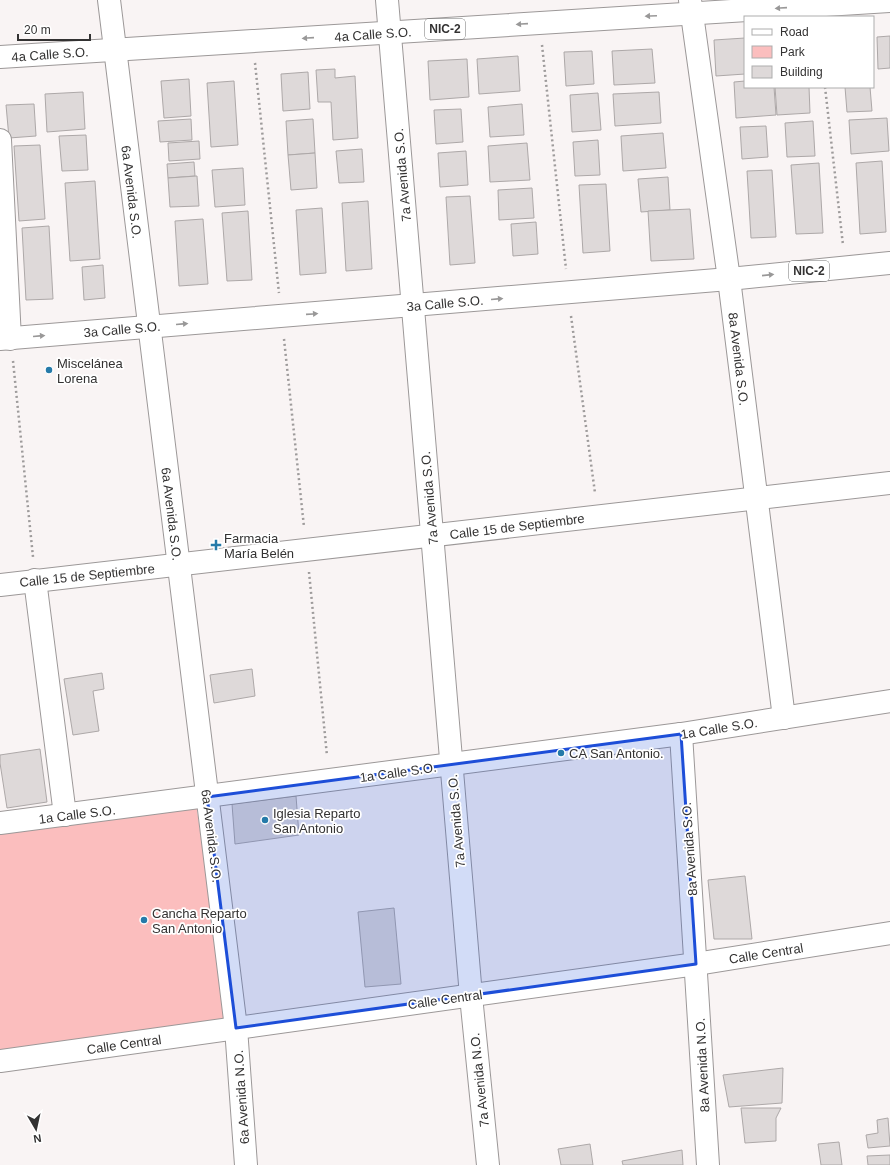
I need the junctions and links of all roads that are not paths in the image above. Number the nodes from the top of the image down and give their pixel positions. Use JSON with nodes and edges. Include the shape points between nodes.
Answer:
{"nodes":[{"id":1,"x":109,"y":0,"type":"edge"},
{"id":2,"x":387,"y":0,"type":"edge"},
{"id":3,"x":890,"y":1,"type":"edge"},
{"id":4,"x":691,"y":7,"type":"edge"},
{"id":5,"x":390,"y":32,"type":"junction"},
{"id":6,"x":115,"y":50,"type":"junction"},
{"id":7,"x":0,"y":57,"type":"edge"},
{"id":8,"x":0,"y":140,"type":"edge"},
{"id":9,"x":890,"y":263,"type":"edge"},
{"id":10,"x":729,"y":279,"type":"junction"},
{"id":11,"x":413,"y":306,"type":"junction"},
{"id":12,"x":149,"y":327,"type":"junction"},
{"id":13,"x":5,"y":339,"type":"edge"},
{"id":14,"x":890,"y":483,"type":"edge"},
{"id":15,"x":756,"y":498,"type":"junction"},
{"id":16,"x":432,"y":535,"type":"junction"},
{"id":17,"x":178,"y":564,"type":"junction"},
{"id":18,"x":35,"y":580,"type":"junction"},
{"id":19,"x":0,"y":585,"type":"edge"},
{"id":20,"x":890,"y":701,"type":"edge"},
{"id":21,"x":784,"y":718,"type":"junction"},
{"id":22,"x":682,"y":734,"type":"junction"},
{"id":23,"x":452,"y":764,"type":"junction"},
{"id":24,"x":207,"y":797,"type":"junction"},
{"id":25,"x":65,"y":815,"type":"junction"},
{"id":26,"x":0,"y":824,"type":"edge"},
{"id":27,"x":890,"y":933,"type":"edge"},
{"id":28,"x":696,"y":964,"type":"junction"},
{"id":29,"x":471,"y":996,"type":"junction"},
{"id":30,"x":236,"y":1028,"type":"junction"},
{"id":31,"x":0,"y":1061,"type":"edge"},
{"id":32,"x":246,"y":1165,"type":"edge"},
{"id":33,"x":488,"y":1165,"type":"edge"},
{"id":34,"x":708,"y":1165,"type":"edge"}],
"edges":[{"from":1,"to":6,"type":"main road","name":"6a Avenida S.O."},
{"from":2,"to":5,"type":"main road","name":"7a Avenida S.O."},
{"from":3,"to":4,"type":"main road","name":"4a Calle S.O.","number":"NIC-2","one_way":true},
{"from":4,"to":5,"type":"main road","name":"4a Calle S.O.","number":"NIC-2","one_way":true,"via":[[539,23]]},
{"from":4,"to":10,"type":"main road","name":"8a Avenida S.O."},
{"from":5,"to":6,"type":"main road","name":"4a Calle S.O.","number":"NIC-2","one_way":true},
{"from":5,"to":11,"type":"main road","name":"7a Avenida S.O."},
{"from":6,"to":7,"type":"main road","name":"4a Calle S.O.","number":"NIC-2"},
{"from":6,"to":12,"type":"main road","name":"6a Avenida S.O."},
{"from":8,"to":13,"type":"main road"},
{"from":10,"to":9,"type":"main road","name":"3a Calle S.O.","number":"NIC-2","one_way":true},
{"from":11,"to":10,"type":"main road","name":"3a Calle S.O.","number":"NIC-2","one_way":true},
{"from":10,"to":15,"type":"main road","name":"8a Avenida S.O."},
{"from":12,"to":11,"type":"main road","name":"3a Calle S.O.","number":"NIC-2","one_way":true},
{"from":11,"to":16,"type":"main road","name":"7a Avenida S.O."},
{"from":13,"to":12,"type":"main road","name":"3a Calle S.O.","number":"NIC-2","one_way":true},
{"from":12,"to":17,"type":"main road","name":"6a Avenida S.O."},
{"from":14,"to":15,"type":"main road","name":"Calle 15 de Septiembre"},
{"from":15,"to":16,"type":"main road","name":"Calle 15 de Septiembre"},
{"from":15,"to":21,"type":"main road","name":"8a Avenida S.O."},
{"from":16,"to":17,"type":"main road","name":"Calle 15 de Septiembre"},
{"from":16,"to":23,"type":"main road","name":"7a Avenida S.O."},
{"from":17,"to":18,"type":"main road","name":"Calle 15 de Septiembre"},
{"from":17,"to":24,"type":"main road","name":"6a Avenida S.O."},
{"from":18,"to":19,"type":"main road","name":"Calle 15 de Septiembre"},
{"from":18,"to":25,"type":"main road"},
{"from":20,"to":21,"type":"main road","name":"1a Calle S.O."},
{"from":21,"to":22,"type":"main road","name":"1a Calle S.O."},
{"from":22,"to":23,"type":"main road","name":"1a Calle S.O."},
{"from":22,"to":28,"type":"main road","name":"8a Avenida S.O."},
{"from":23,"to":24,"type":"main road","name":"1a Calle S.O."},
{"from":23,"to":29,"type":"main road","name":"7a Avenida S.O."},
{"from":24,"to":25,"type":"main road","name":"1a Calle S.O."},
{"from":24,"to":30,"type":"main road","name":"6a Avenida S.O."},
{"from":25,"to":26,"type":"main road","name":"1a Calle S.O."},
{"from":27,"to":28,"type":"main road","name":"Calle Central"},
{"from":28,"to":29,"type":"main road","name":"Calle Central"},
{"from":28,"to":34,"type":"main road","name":"8a Avenida N.O."},
{"from":29,"to":30,"type":"main road","name":"Calle Central"},
{"from":29,"to":33,"type":"main road","name":"7a Avenida N.O."},
{"from":30,"to":31,"type":"main road","name":"Calle Central"},
{"from":30,"to":32,"type":"main road","name":"6a Avenida N.O."}]}
